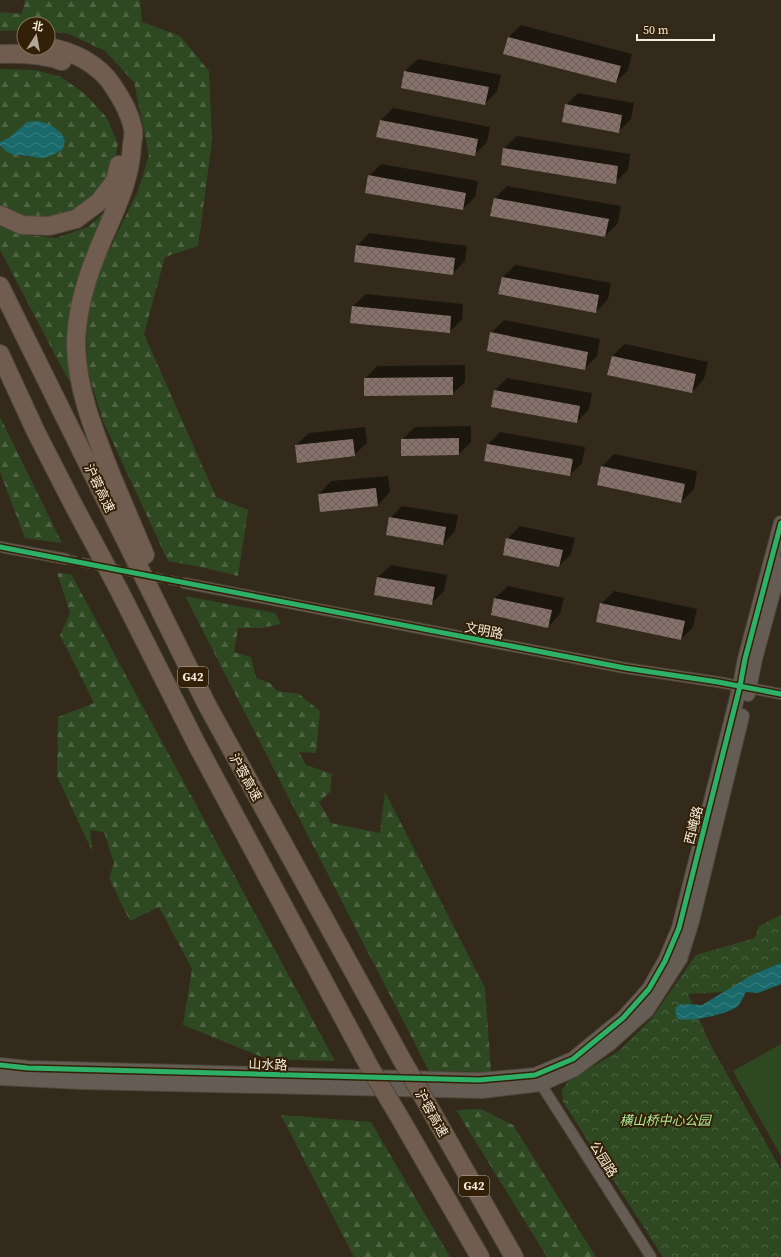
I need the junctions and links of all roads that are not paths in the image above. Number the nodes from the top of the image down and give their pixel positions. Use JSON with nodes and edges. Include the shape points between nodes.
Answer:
{"nodes":[{"id":1,"x":0,"y":44,"type":"edge"},
{"id":2,"x":16,"y":44,"type":"edge"},
{"id":3,"x":56,"y":48,"type":"edge"},
{"id":4,"x":0,"y":54,"type":"edge"},
{"id":5,"x":0,"y":215,"type":"edge"},
{"id":6,"x":0,"y":286,"type":"edge"},
{"id":7,"x":0,"y":354,"type":"edge"},
{"id":8,"x":0,"y":375,"type":"edge"},
{"id":9,"x":36,"y":432,"type":"junction"},
{"id":10,"x":781,"y":523,"type":"edge"},
{"id":11,"x":0,"y":547,"type":"edge"},
{"id":12,"x":66,"y":559,"type":"tunnel mouth"},
{"id":13,"x":781,"y":563,"type":"edge"},
{"id":14,"x":184,"y":583,"type":"tunnel mouth"},
{"id":15,"x":744,"y":687,"type":"junction"},
{"id":16,"x":781,"y":694,"type":"edge"},
{"id":17,"x":206,"y":703,"type":"junction"},
{"id":18,"x":0,"y":1065,"type":"edge"},
{"id":19,"x":0,"y":1078,"type":"edge"},
{"id":20,"x":538,"y":1080,"type":"junction"},
{"id":21,"x":480,"y":1257,"type":"edge"},
{"id":22,"x":514,"y":1257,"type":"edge"},
{"id":23,"x":651,"y":1257,"type":"edge"}],
"edges":[{"from":1,"to":2,"type":"highway"},
{"from":3,"to":17,"type":"highway","via":[[84,58],[108,78],[125,103],[133,130],[132,156],[124,185],[85,287],[78,318],[76,347],[87,409],[100,447]]},
{"from":4,"to":5,"type":"highway","via":[[48,57],[79,67],[100,84],[116,107],[123,131],[122,154],[115,181],[99,202],[76,219],[49,226],[22,225]]},
{"from":6,"to":17,"type":"highway","name":"沪蓉高速","number":"G42"},
{"from":7,"to":9,"type":"highway","number":"G42"},
{"from":8,"to":9,"type":"highway"},
{"from":9,"to":21,"type":"highway","number":"G42","bridge":true,"via":[[196,743],[369,1066]]},
{"from":10,"to":15,"type":"street","name":"西崦路","via":[[745,658]]},
{"from":11,"to":12,"type":"street"},
{"from":13,"to":15,"type":"street","name":"西崦路","via":[[755,659]]},
{"from":14,"to":15,"type":"street","name":"文明路","via":[[625,668]]},
{"from":15,"to":16,"type":"street","name":"文明路"},
{"from":15,"to":20,"type":"street","name":"西崦路","via":[[692,921],[680,959],[647,1010],[610,1044],[573,1070]]},
{"from":17,"to":22,"type":"highway","name":"沪蓉高速","number":"G42","bridge":true,"via":[[402,1060]]},
{"from":18,"to":20,"type":"street","name":"山水路","via":[[28,1068]]},
{"from":19,"to":20,"type":"street","name":"山水路","via":[[482,1091]]},
{"from":20,"to":23,"type":"street","name":"公园路"}]}
